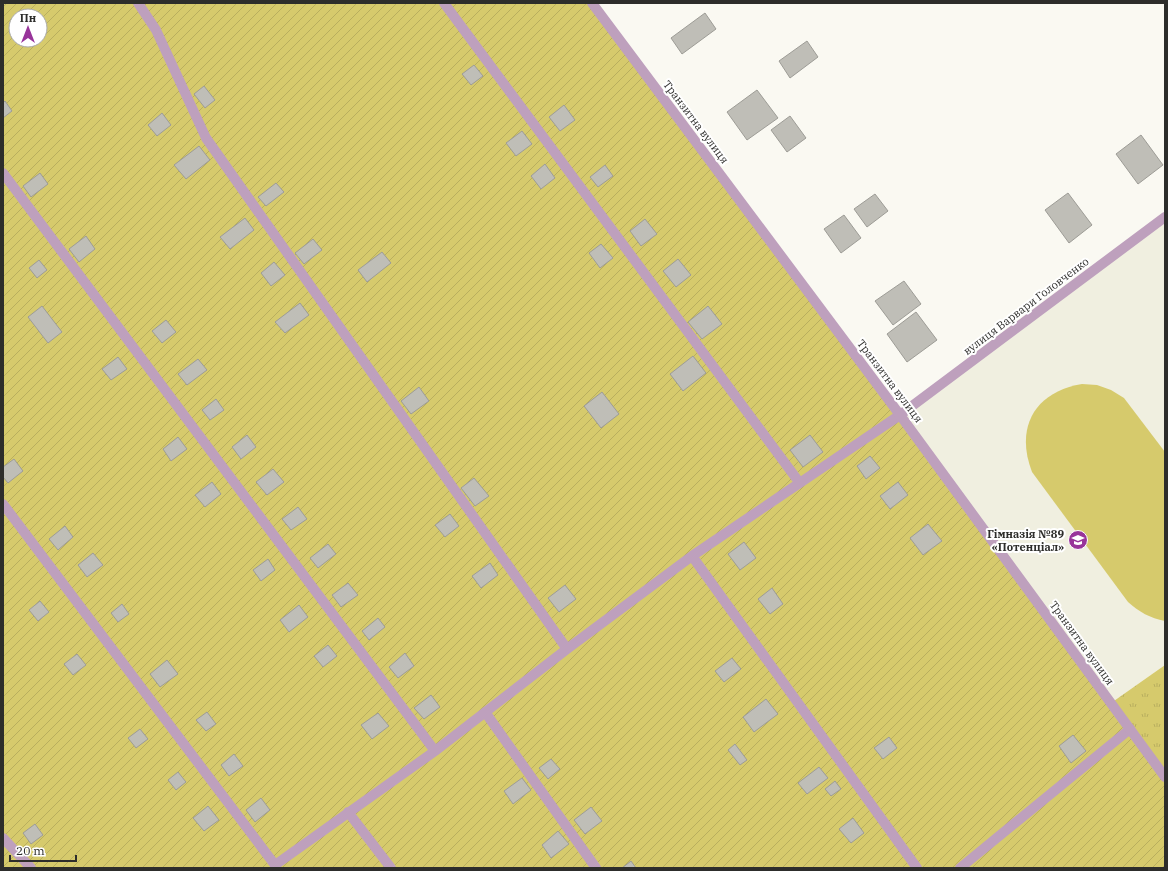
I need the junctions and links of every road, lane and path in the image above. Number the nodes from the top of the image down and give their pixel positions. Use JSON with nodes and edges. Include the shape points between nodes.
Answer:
{"nodes":[{"id":1,"x":138,"y":3,"type":"edge"},
{"id":2,"x":444,"y":3,"type":"edge"},
{"id":3,"x":592,"y":3,"type":"edge"},
{"id":4,"x":3,"y":173,"type":"edge"},
{"id":5,"x":1165,"y":217,"type":"edge"},
{"id":6,"x":900,"y":415,"type":"junction"},
{"id":7,"x":799,"y":482,"type":"junction"},
{"id":8,"x":3,"y":504,"type":"edge"},
{"id":9,"x":692,"y":556,"type":"junction"},
{"id":10,"x":567,"y":649,"type":"junction"},
{"id":11,"x":485,"y":712,"type":"junction"},
{"id":12,"x":1130,"y":729,"type":"junction"},
{"id":13,"x":435,"y":751,"type":"junction"},
{"id":14,"x":1165,"y":777,"type":"edge"},
{"id":15,"x":348,"y":812,"type":"junction"},
{"id":16,"x":3,"y":838,"type":"edge"},
{"id":17,"x":273,"y":866,"type":"edge"},
{"id":18,"x":31,"y":868,"type":"edge"},
{"id":19,"x":391,"y":868,"type":"edge"},
{"id":20,"x":596,"y":868,"type":"edge"},
{"id":21,"x":916,"y":868,"type":"edge"},
{"id":22,"x":960,"y":868,"type":"edge"}],
"edges":[{"from":1,"to":10,"type":"street","via":[[156,30],[206,138]]},
{"from":2,"to":7,"type":"street"},
{"from":3,"to":6,"type":"street","name":"Транзитна вулиця"},
{"from":4,"to":13,"type":"street"},
{"from":5,"to":6,"type":"street","name":"вулиця Варвари Головченко"},
{"from":6,"to":7,"type":"street","name":"вулиця Варвари Головченко"},
{"from":6,"to":12,"type":"street","name":"Транзитна вулиця"},
{"from":7,"to":9,"type":"street","name":"вулиця Варвари Головченко"},
{"from":8,"to":17,"type":"street"},
{"from":9,"to":10,"type":"street","name":"вулиця Варвари Головченко"},
{"from":9,"to":21,"type":"street"},
{"from":10,"to":11,"type":"street","name":"вулиця Варвари Головченко"},
{"from":11,"to":13,"type":"street","name":"вулиця Варвари Головченко"},
{"from":11,"to":20,"type":"street"},
{"from":12,"to":14,"type":"street","name":"Транзитна вулиця"},
{"from":12,"to":22,"type":"street"},
{"from":13,"to":15,"type":"street","name":"вулиця Варвари Головченко"},
{"from":15,"to":17,"type":"street","name":"вулиця Варвари Головченко"},
{"from":15,"to":19,"type":"street"},
{"from":16,"to":18,"type":"street"}]}
